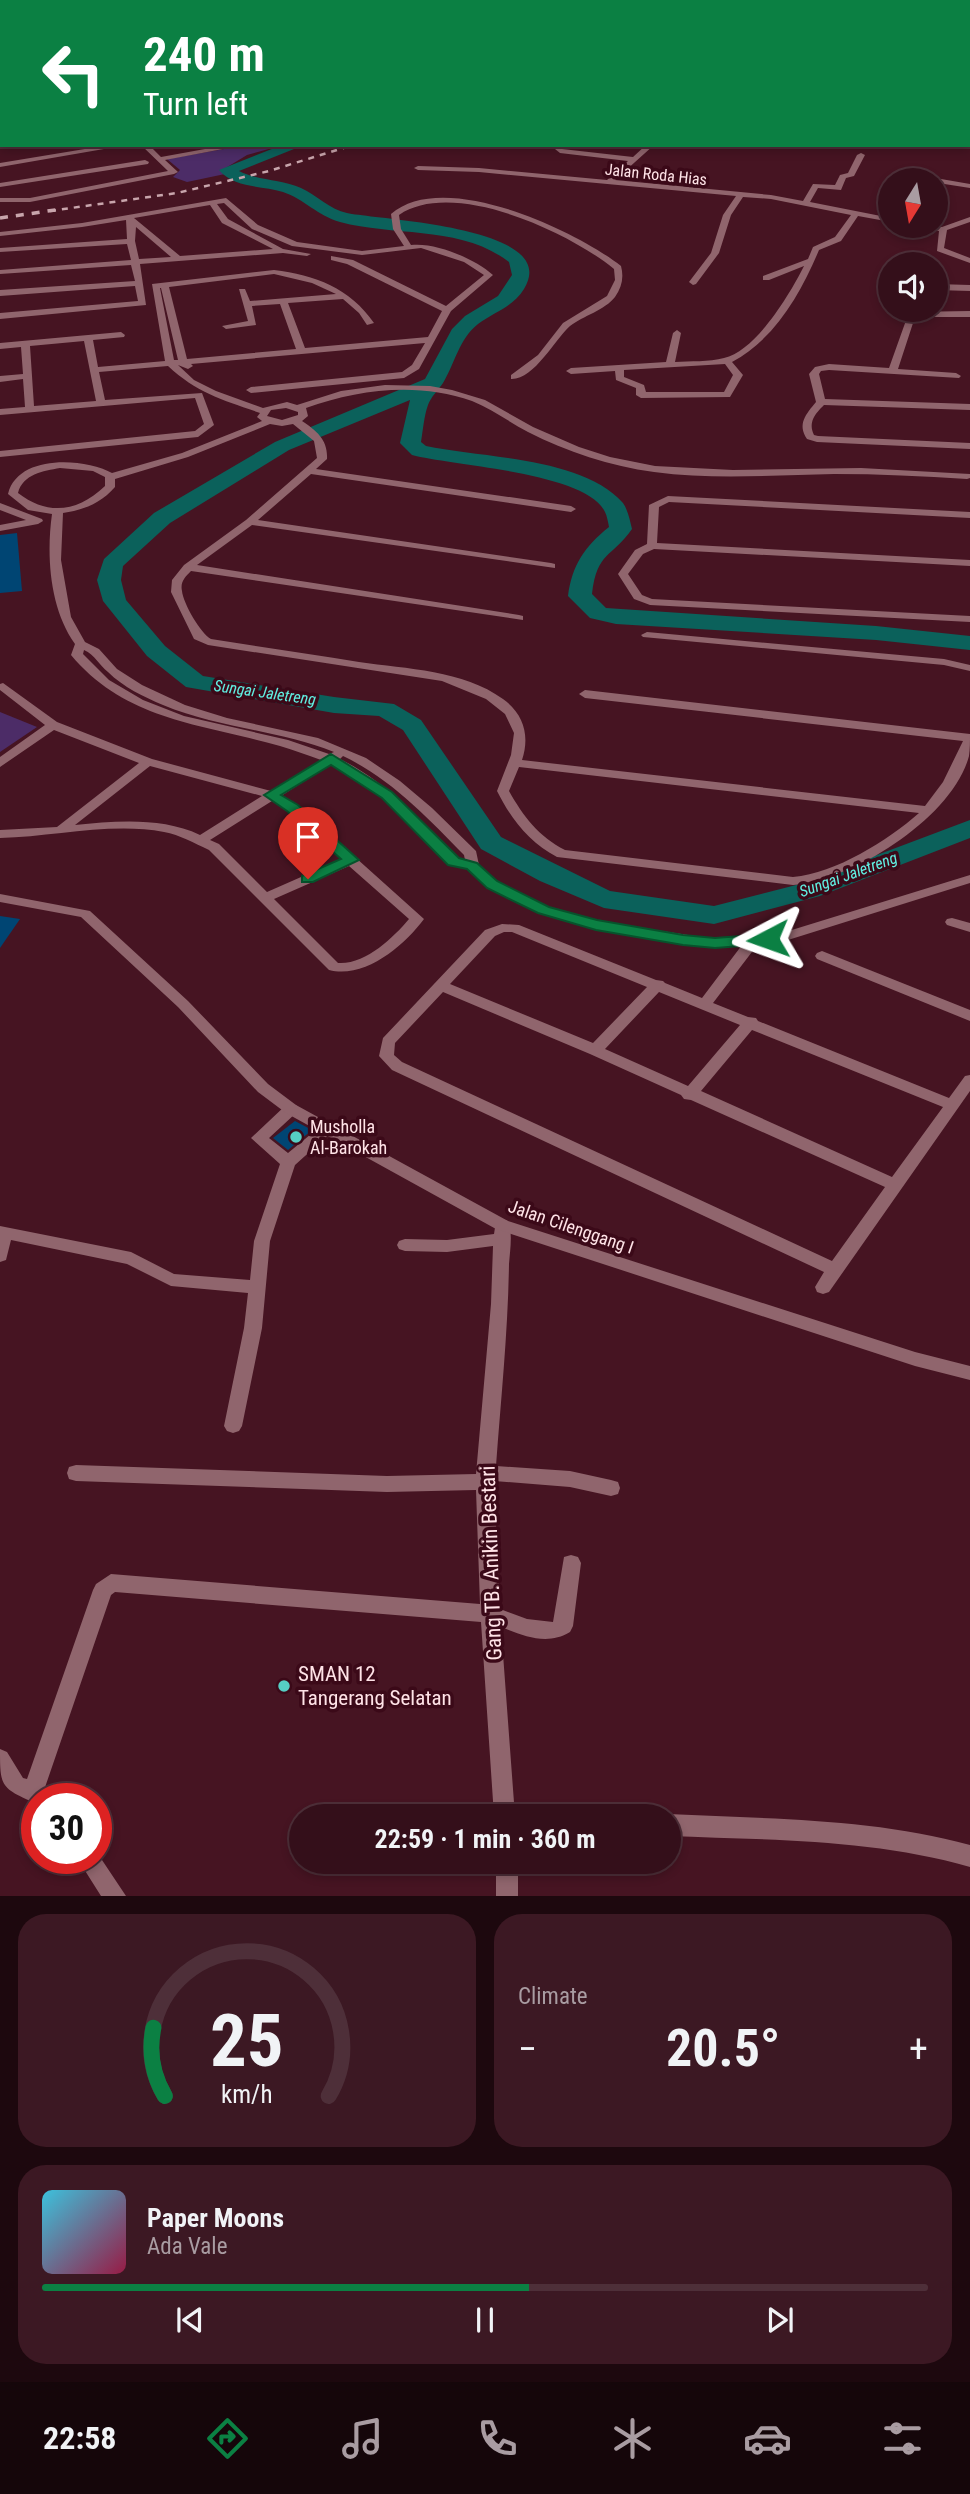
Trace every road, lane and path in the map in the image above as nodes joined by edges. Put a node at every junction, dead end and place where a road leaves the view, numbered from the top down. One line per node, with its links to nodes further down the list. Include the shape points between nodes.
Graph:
1 (112, 147): 11 (street)
2 (127, 147): 10 (street)
3 (146, 147): 8 (street)
4 (229, 147): 8 (street)
5 (555, 147): 9 (street)
6 (649, 147): 9 (street)
7 (861, 156): 21 (street, via 838,188 816,186)
8 (160, 159): 13 (street, via 175,171)
9 (636, 160): 15 (street)
10 (145, 162): 13 (street); 16 (street)
11 (0, 164)
12 (418, 168): 15 (street, Jalan Roda Hias)
13 (163, 176): 19 (street, via 30,200)
14 (948, 182): 17 (street)
15 (608, 183): 18 (street, Jalan Roda Hias)
16 (0, 185)
17 (970, 186)
18 (740, 195): 21 (street, Jalan Roda Hias); 40 (street, via 727,215 715,253)
19 (0, 200)
20 (212, 202): 26 (street); 31 (street, via 231,201 255,227 314,249 362,253); 33 (street, via 232,226)
21 (806, 203): 23 (street, Jalan Roda Hias)
22 (970, 210): 25 (street, via 966,214)
23 (855, 214): 24 (street, Jalan Roda Hias); 36 (street, via 841,236 819,246)
24 (878, 218)
25 (970, 218): 27 (street)
26 (130, 219): 28 (street); 30 (street); 35 (street)
27 (948, 227)
28 (0, 234)
29 (942, 238): 34 (street, via 940,249)
30 (131, 241): 32 (street); 37 (street)
31 (409, 247): 50 (street, via 445,252 489,275); 73 (street, via 397,229 395,218 400,209 425,202 483,206 553,228 618,268 619,280 611,297 566,325 541,357)
32 (0, 250)
33 (283, 251): 35 (street); 50 (street, via 350,262)
34 (968, 258)
35 (178, 260): 37 (street)
36 (812, 260): 39 (street); 62 (street, via 788,301 751,346)
37 (135, 262): 38 (street); 41 (street)
38 (0, 272)
39 (766, 278)
40 (693, 282)
41 (140, 283): 46 (street); 52 (street, via 144,301 136,305)
42 (164, 284): 47 (street, via 274,272 309,279); 63 (street); 64 (street, via 155,286 154,296)
43 (948, 287): 44 (street)
44 (970, 288)
45 (242, 291): 49 (street)
46 (0, 293)
47 (345, 296): 48 (street); 53 (street, via 362,308)
48 (283, 301): 49 (street); 61 (street)
49 (247, 304): 54 (street, via 253,323)
50 (447, 310): 58 (street)
51 (970, 314): 69 (street, via 912,314)
52 (0, 316)
53 (370, 323)
54 (226, 326)
55 (677, 333): 65 (street)
56 (121, 335): 57 (street)
57 (88, 338): 59 (street); 67 (street)
58 (428, 340): 61 (street); 70 (street, via 416,368)
59 (25, 344): 60 (street); 71 (street)
60 (0, 346)
61 (301, 351): 63 (street)
62 (727, 361): 65 (street); 66 (street, via 738,375 727,395 640,396 641,387 619,378)
63 (183, 362): 64 (street); 77 (street)
64 (170, 363): 67 (street); 77 (street, via 191,382)
65 (670, 363): 66 (street)
66 (620, 367): 68 (street)
67 (94, 370): 79 (street)
68 (571, 370)
69 (892, 372): 72 (street); 78 (street, via 818,369 814,374)
70 (404, 375): 75 (street); 76 (street)
71 (27, 376): 74 (street); 82 (street)
72 (956, 376)
73 (514, 377)
74 (0, 379)
75 (397, 387): 81 (street, via 339,393); 90 (street, via 440,391 483,403 590,455 655,468 760,475 862,471)
76 (251, 390)
77 (223, 396): 83 (street)
78 (821, 402): 80 (street); 87 (street, via 806,423 810,437)
79 (101, 403): 82 (street); 88 (street, via 199,395 209,425 198,435)
80 (970, 407)
81 (298, 408): 83 (street, via 280,405); 85 (street, via 303,416)
82 (30, 410): 84 (street)
83 (264, 411): 86 (street, via 262,417)
84 (0, 412)
85 (295, 421): 86 (street); 89 (street, via 313,433 323,451 322,459)
86 (268, 422): 91 (street, via 185,455)
87 (970, 446)
88 (0, 454)
89 (309, 471): 97 (street); 102 (street)
90 (969, 476)
91 (110, 477): 92 (street, via 91,467 60,465); 98 (street, via 113,484 102,499)
92 (20, 479): 93 (street); 94 (street)
93 (0, 481)
94 (13, 494): 95 (street); 98 (street, via 28,506)
95 (0, 495)
96 (0, 506): 99 (street)
97 (571, 509)
98 (58, 510): 111 (street, via 55,571 68,618)
99 (27, 515): 101 (street); 103 (street, via 38,523)
100 (970, 515): 104 (street, via 668,499 654,505)
101 (0, 518)
102 (250, 522): 106 (street); 107 (street)
103 (0, 528)
104 (652, 546): 105 (street); 109 (street, via 639,552 624,574 638,597 650,602)
105 (970, 562)
106 (551, 566)
107 (188, 567): 108 (street); 121 (street, via 177,580 176,592 202,640 444,678 471,687 494,698 510,713 520,734)
108 (519, 618)
109 (970, 619)
110 (646, 635): 112 (street)
111 (81, 644): 117 (street, via 144,692 183,708); 118 (street, via 77,654 90,669 139,703 180,719)
112 (970, 668)
113 (3, 687): 115 (street)
114 (586, 694): 116 (street)
115 (53, 725): 119 (street); 120 (street)
116 (970, 739): 123 (street, via 958,770)
117 (344, 751): 118 (street); 128 (street, via 402,787 471,854)
118 (331, 759): 122 (street); 128 (street, via 387,795 454,862)
119 (148, 762): 122 (street); 124 (street)
120 (0, 763)
121 (514, 763): 123 (street); 123 (street, via 503,791 538,841 554,850 793,880 816,878 873,853 917,825)
122 (271, 795): 126 (street); 127 (street)
123 (930, 810)
124 (58, 832): 125 (street); 126 (street, via 126,823)
125 (0, 834)
126 (201, 839): 131 (street)
127 (351, 860): 131 (street); 131 (street, via 418,919 357,967 334,967)
128 (472, 866): 134 (street, via 492,885 543,910 596,925 683,940)
129 (970, 879): 134 (street, via 807,932)
130 (0, 898): 145 (street, Jalan Cilenggang I, via 86,914 175,996 264,1088)
131 (264, 898)
132 (952, 922): 133 (street)
133 (970, 929)
134 (754, 940): 138 (street)
135 (822, 956): 139 (street)
136 (658, 984): 137 (street, via 530,933 502,928 490,933); 138 (street); 141 (street)
137 (443, 987): 141 (street); 153 (street, via 388,1042 387,1056 397,1066)
138 (705, 1004): 140 (street)
139 (970, 1016)
140 (751, 1021): 143 (street); 144 (street)
141 (595, 1050): 143 (street)
142 (970, 1080): 144 (street)
143 (689, 1095): 148 (street)
144 (953, 1104): 148 (street)
145 (291, 1108): 146 (street, Jalan Cilenggang I); 147 (street, via 259,1138)
146 (327, 1129): 147 (street); 149 (street, Jalan Cilenggang I)
147 (288, 1163): 154 (street, via 262,1241)
148 (895, 1185): 153 (street)
149 (502, 1232): 151 (street, via 447,1246); 156 (street, Jalan Cilenggang I); 159 (street, Gang TB. Anikin Bestari)
150 (2, 1233): 152 (street); 154 (street, via 131,1258 171,1280)
151 (405, 1245)
152 (0, 1256)
153 (835, 1270): 155 (street)
154 (258, 1287): 157 (street)
155 (823, 1287)
156 (970, 1373)
157 (233, 1426)
158 (76, 1474): 159 (street, via 387,1484)
159 (486, 1477): 160 (street, via 570,1479); 162 (street, Gang TB. Anikin Bestari)
160 (611, 1489)
161 (571, 1563): 162 (street, via 559,1630 528,1629)
162 (490, 1614): 164 (street, via 107,1585); 166 (street, Gang TB. Anikin Bestari)
163 (0, 1759): 165 (street)
164 (40, 1783)
165 (21, 1788)
166 (504, 1804)
167 (681, 1826): 168 (street, via 809,1831 928,1844)
168 (970, 1856)
169 (100, 1874): 171 (street)
170 (507, 1874): 172 (street)
171 (115, 1895)
172 (507, 1895)

